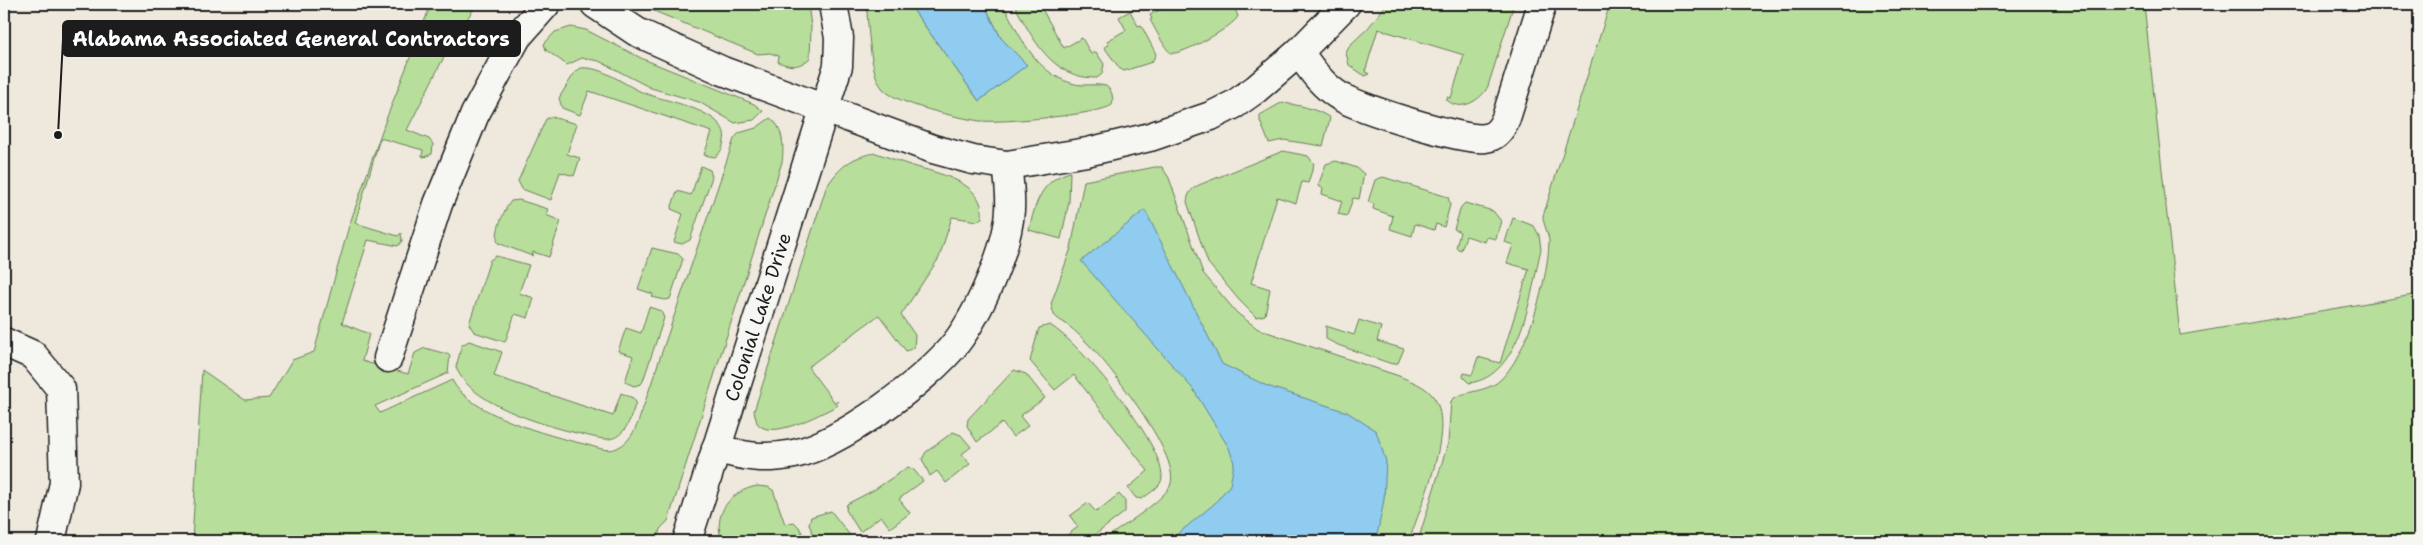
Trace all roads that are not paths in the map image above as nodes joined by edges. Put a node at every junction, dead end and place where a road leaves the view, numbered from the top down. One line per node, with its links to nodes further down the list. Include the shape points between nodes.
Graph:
1 (546, 4): 10 (street, via 517,37 475,114 438,204)
2 (595, 4): 7 (street, via 637,32 723,71)
3 (833, 4): 7 (street, Colonial Lake Drive, via 839,38 838,66)
4 (1346, 4): 6 (street)
5 (1542, 4): 6 (street, via 1503,125 1484,139 1467,138 1341,97 1320,80)
6 (1298, 52): 8 (street, via 1235,104 1182,128 1087,152)
7 (826, 110): 8 (street, via 933,149); 11 (street, Colonial Lake Drive)
8 (1007, 165): 11 (street, via 1010,212 996,263 979,305 955,344 888,406 809,450 781,456 745,457)
9 (4, 342): 13 (street, via 33,355 61,389 64,483)
10 (388, 358)
11 (716, 448): 12 (street, Colonial Lake Drive)
12 (692, 535)
13 (51, 541)

